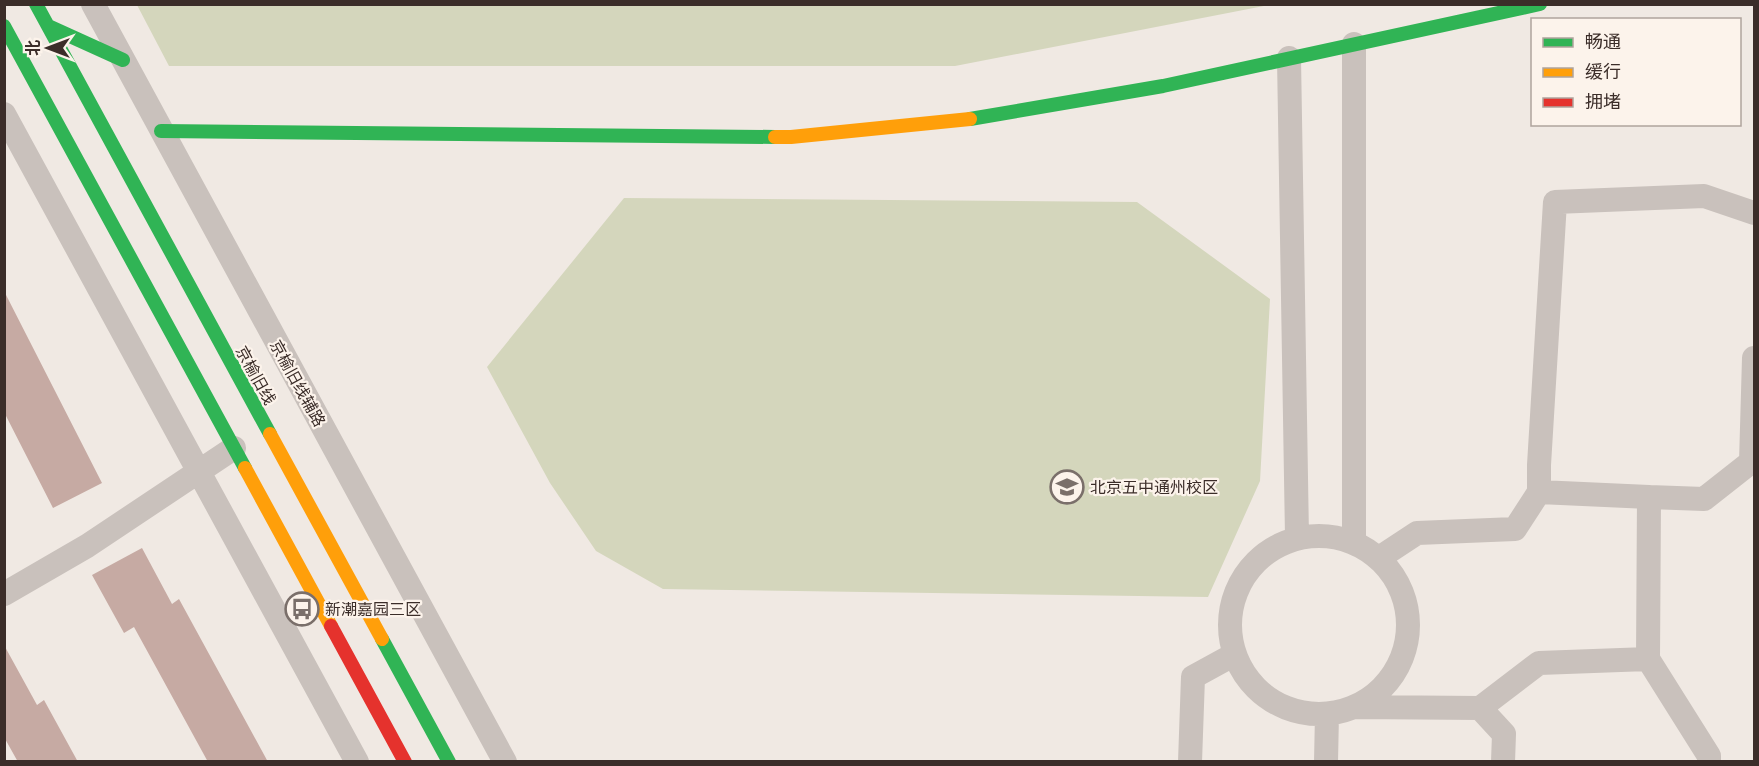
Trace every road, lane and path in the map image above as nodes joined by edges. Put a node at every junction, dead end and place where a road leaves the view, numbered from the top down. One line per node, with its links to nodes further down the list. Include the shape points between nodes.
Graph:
1 (36, 4): 5 (main road, 京榆旧线)
2 (93, 4): 8 (street, 京榆旧线辅路)
3 (1540, 4): 6 (main road)
4 (4, 26): 13 (main road)
5 (48, 26): 8 (main road); 28 (main road, 京榆旧线)
6 (1354, 44): 7 (main road); 18 (street)
7 (1289, 58): 10 (main road, via 1163,86 954,122 791,137); 17 (street)
8 (123, 60): 10 (street, 京榆旧线辅路)
9 (4, 114): 14 (street)
10 (161, 131): 29 (street, 京榆旧线辅路)
11 (1755, 213): 15 (street, via 1704,196 1555,202)
12 (1755, 358): 16 (street, via 1751,462 1704,499)
13 (234, 448): 14 (street); 27 (main road)
14 (200, 471): 20 (street, via 87,546); 26 (street)
15 (1539, 492): 16 (street); 19 (street, via 1515,529 1417,533)
16 (1649, 497): 22 (street)
17 (1297, 537): 18 (street, via 1326,535); 21 (street, via 1270,549 1249,569 1235,596 1230,625)
18 (1354, 542): 19 (street)
19 (1379, 558): 23 (street, via 1398,581 1408,609 1408,639 1398,667 1380,690)
20 (4, 594)
21 (1235, 654): 25 (street, via 1249,680 1271,700 1298,712); 30 (street, via 1193,677)
22 (1648, 659): 24 (street, via 1539,663); 33 (street, via 1709,756)
23 (1356, 707): 24 (street); 25 (street)
24 (1480, 708): 32 (street, via 1504,734)
25 (1327, 714): 31 (street)
26 (357, 762)
27 (405, 762)
28 (449, 762)
29 (505, 762)
30 (1190, 762)
31 (1326, 762)
32 (1503, 762)
33 (1709, 762)

